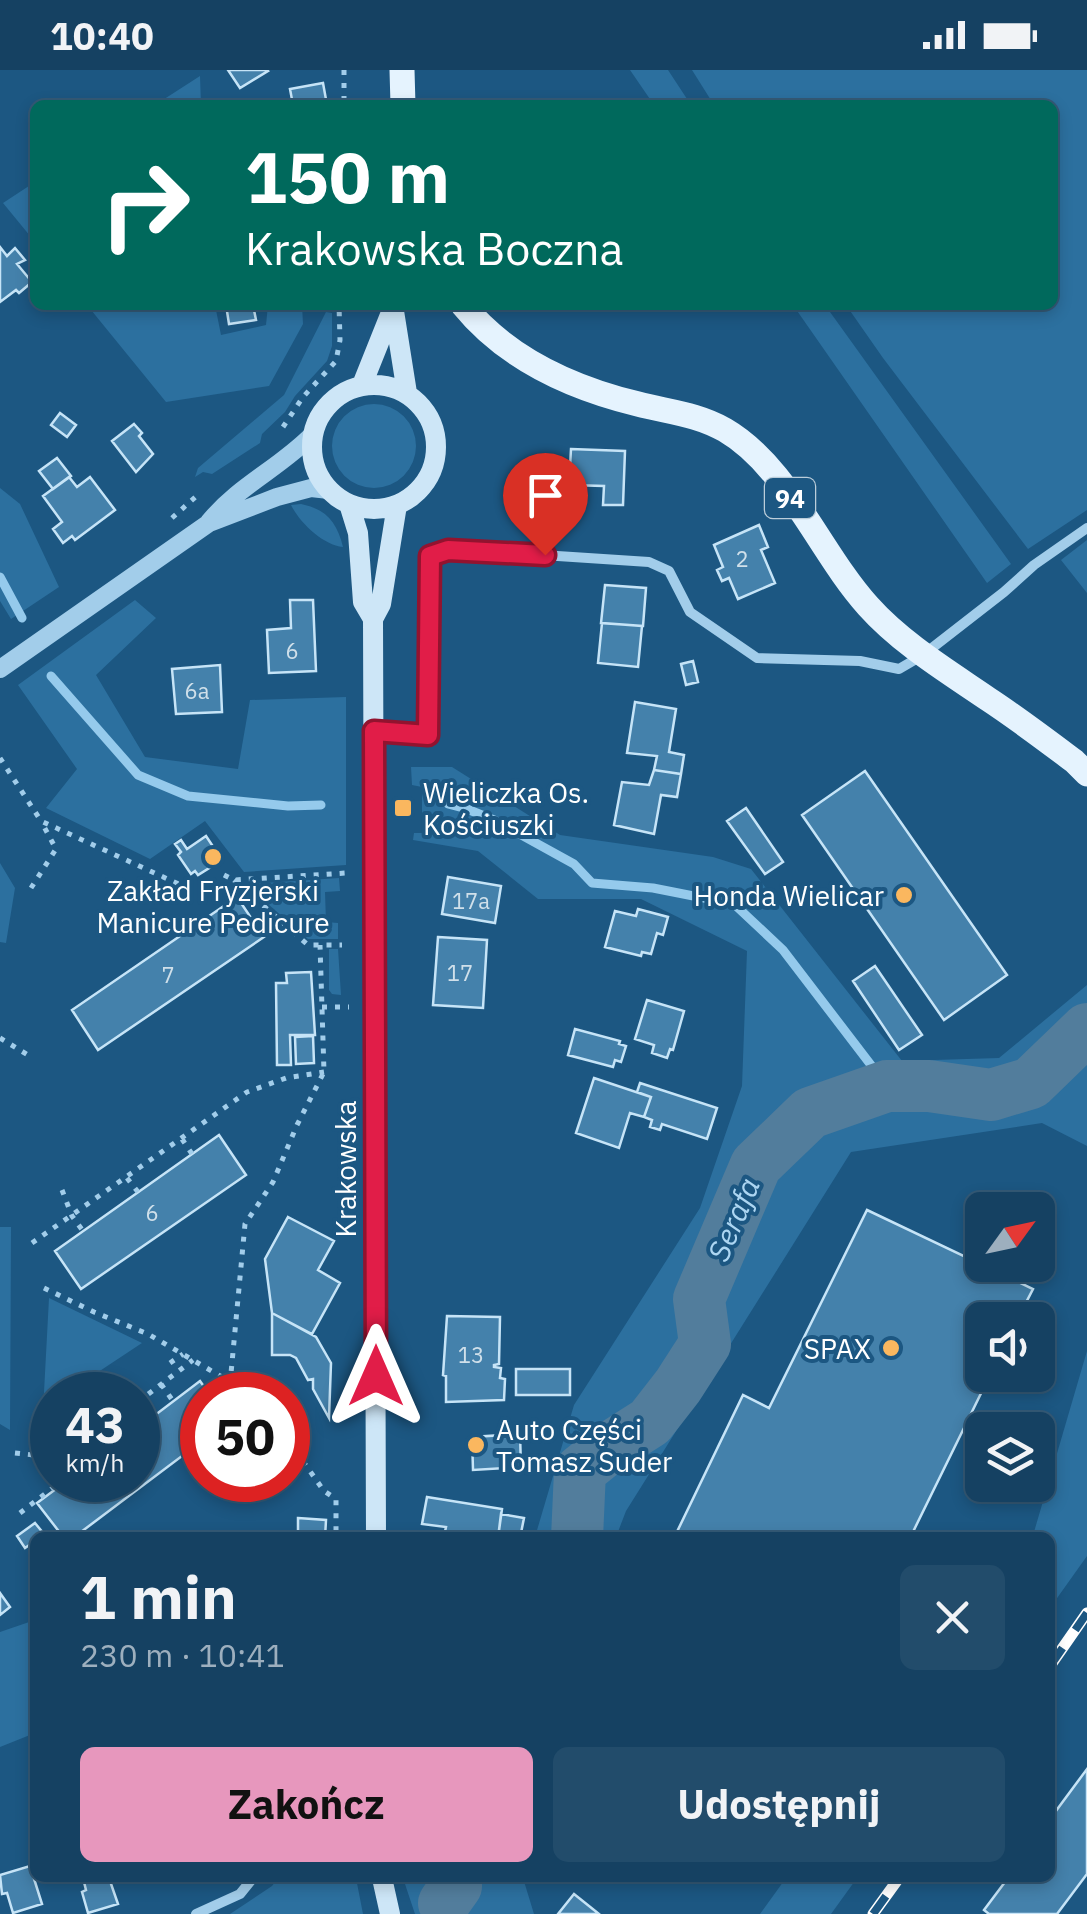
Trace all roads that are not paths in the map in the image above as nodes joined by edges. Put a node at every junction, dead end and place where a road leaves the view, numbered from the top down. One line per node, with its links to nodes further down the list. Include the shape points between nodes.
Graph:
1 (402, 70): 2 (main road)
2 (402, 100)
3 (393, 310): 6 (main road)
4 (394, 310): 7 (main road)
5 (468, 310): 15 (main road, 94, via 511,350 552,375 700,418 752,450 868,606)
6 (362, 385): 7 (main road); 8 (main road, via 330,402)
7 (407, 393): 11 (main road, via 432,424 436,448 425,482)
8 (313, 434): 9 (main road, via 316,470); 12 (street)
9 (329, 490): 10 (main road); 12 (street, via 311,488)
10 (350, 504): 11 (main road); 14 (main road, Krakowska, via 363,602)
11 (397, 505): 14 (main road, Krakowska)
12 (208, 522): 16 (street)
13 (1087, 528): 15 (street)
14 (373, 619): 17 (main road, Krakowska)
15 (923, 655): 17 (street, via 899,669 757,658 690,612 669,571 649,562 448,550 430,556 428,735); 18 (main road, 94)
16 (0, 669)
17 (374, 731): 19 (main road, Krakowska)
18 (1087, 774)
19 (376, 1532)
20 (250, 1882): 22 (street, via 240,1894)
21 (383, 1882): 23 (main road)
22 (196, 1914)
23 (390, 1914)

